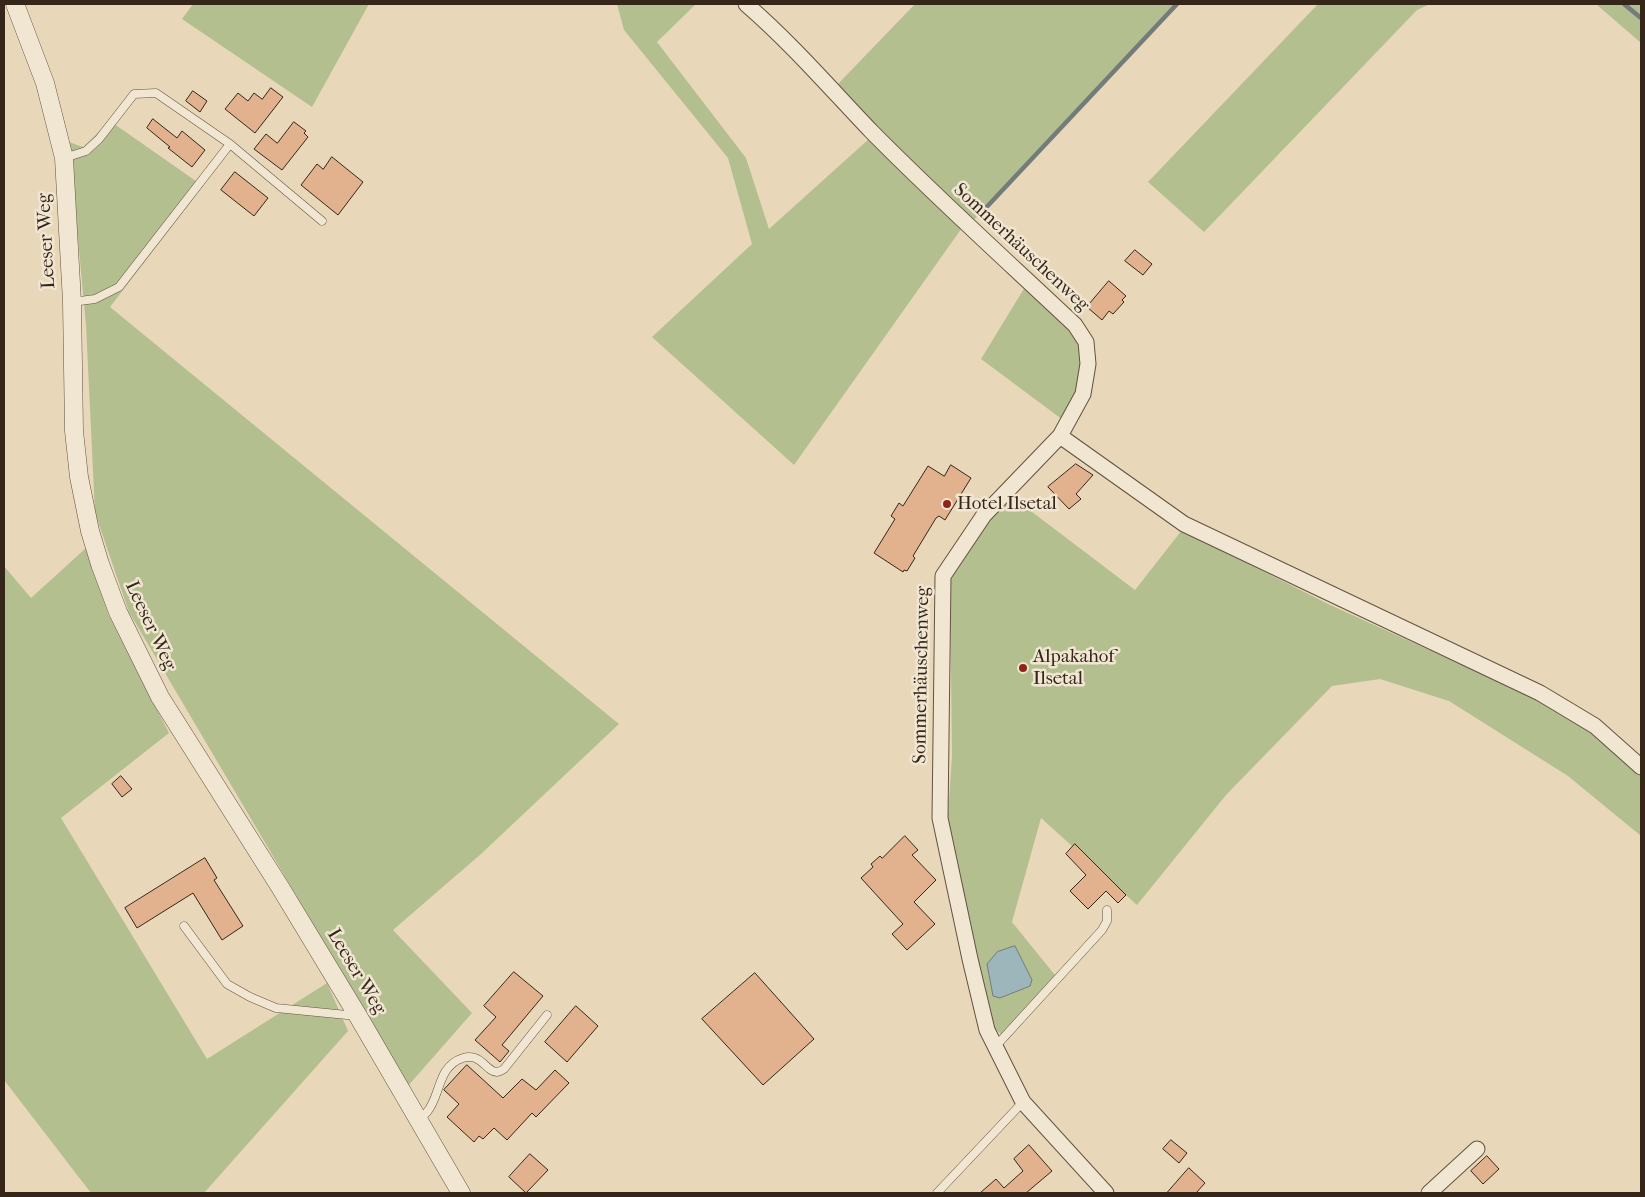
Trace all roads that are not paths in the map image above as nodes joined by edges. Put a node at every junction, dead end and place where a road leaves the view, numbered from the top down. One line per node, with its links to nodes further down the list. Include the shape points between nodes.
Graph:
1 (15, 4): 4 (street, Leeser Weg, via 45,83)
2 (746, 4): 7 (street, Sommerhäuschenweg, via 775,29 933,192 1075,325 1086,342 1088,364 1083,394)
3 (230, 144): 4 (lane, via 156,92 134,94 100,139 86,151); 5 (lane); 6 (lane, via 119,287 95,299)
4 (64, 158): 6 (street, Leeser Weg)
5 (322, 221)
6 (72, 302): 12 (street, Leeser Weg, via 74,431 79,477 90,531 118,612 160,696)
7 (1060, 436): 8 (street, via 1184,524 1540,693 1595,726); 13 (street, Sommerhäuschenweg, via 984,515 943,576 940,818 987,1030)
8 (1641, 767)
9 (1107, 910): 13 (lane, via 1107,921 1102,930)
10 (184, 926): 12 (lane, via 227,984 250,997 276,1008)
11 (547, 1015): 15 (lane, via 504,1069 491,1070 481,1060 471,1057 453,1063 439,1084 427,1113)
12 (358, 1016): 15 (street, Leeser Weg)
13 (996, 1047): 14 (street, Sommerhäuschenweg)
14 (1024, 1102): 18 (lane); 19 (street, Sommerhäuschenweg)
15 (418, 1119): 17 (street, Leeser Weg)
16 (1476, 1149): 20 (street)
17 (461, 1193)
18 (937, 1193)
19 (1106, 1193)
20 (1429, 1193)

